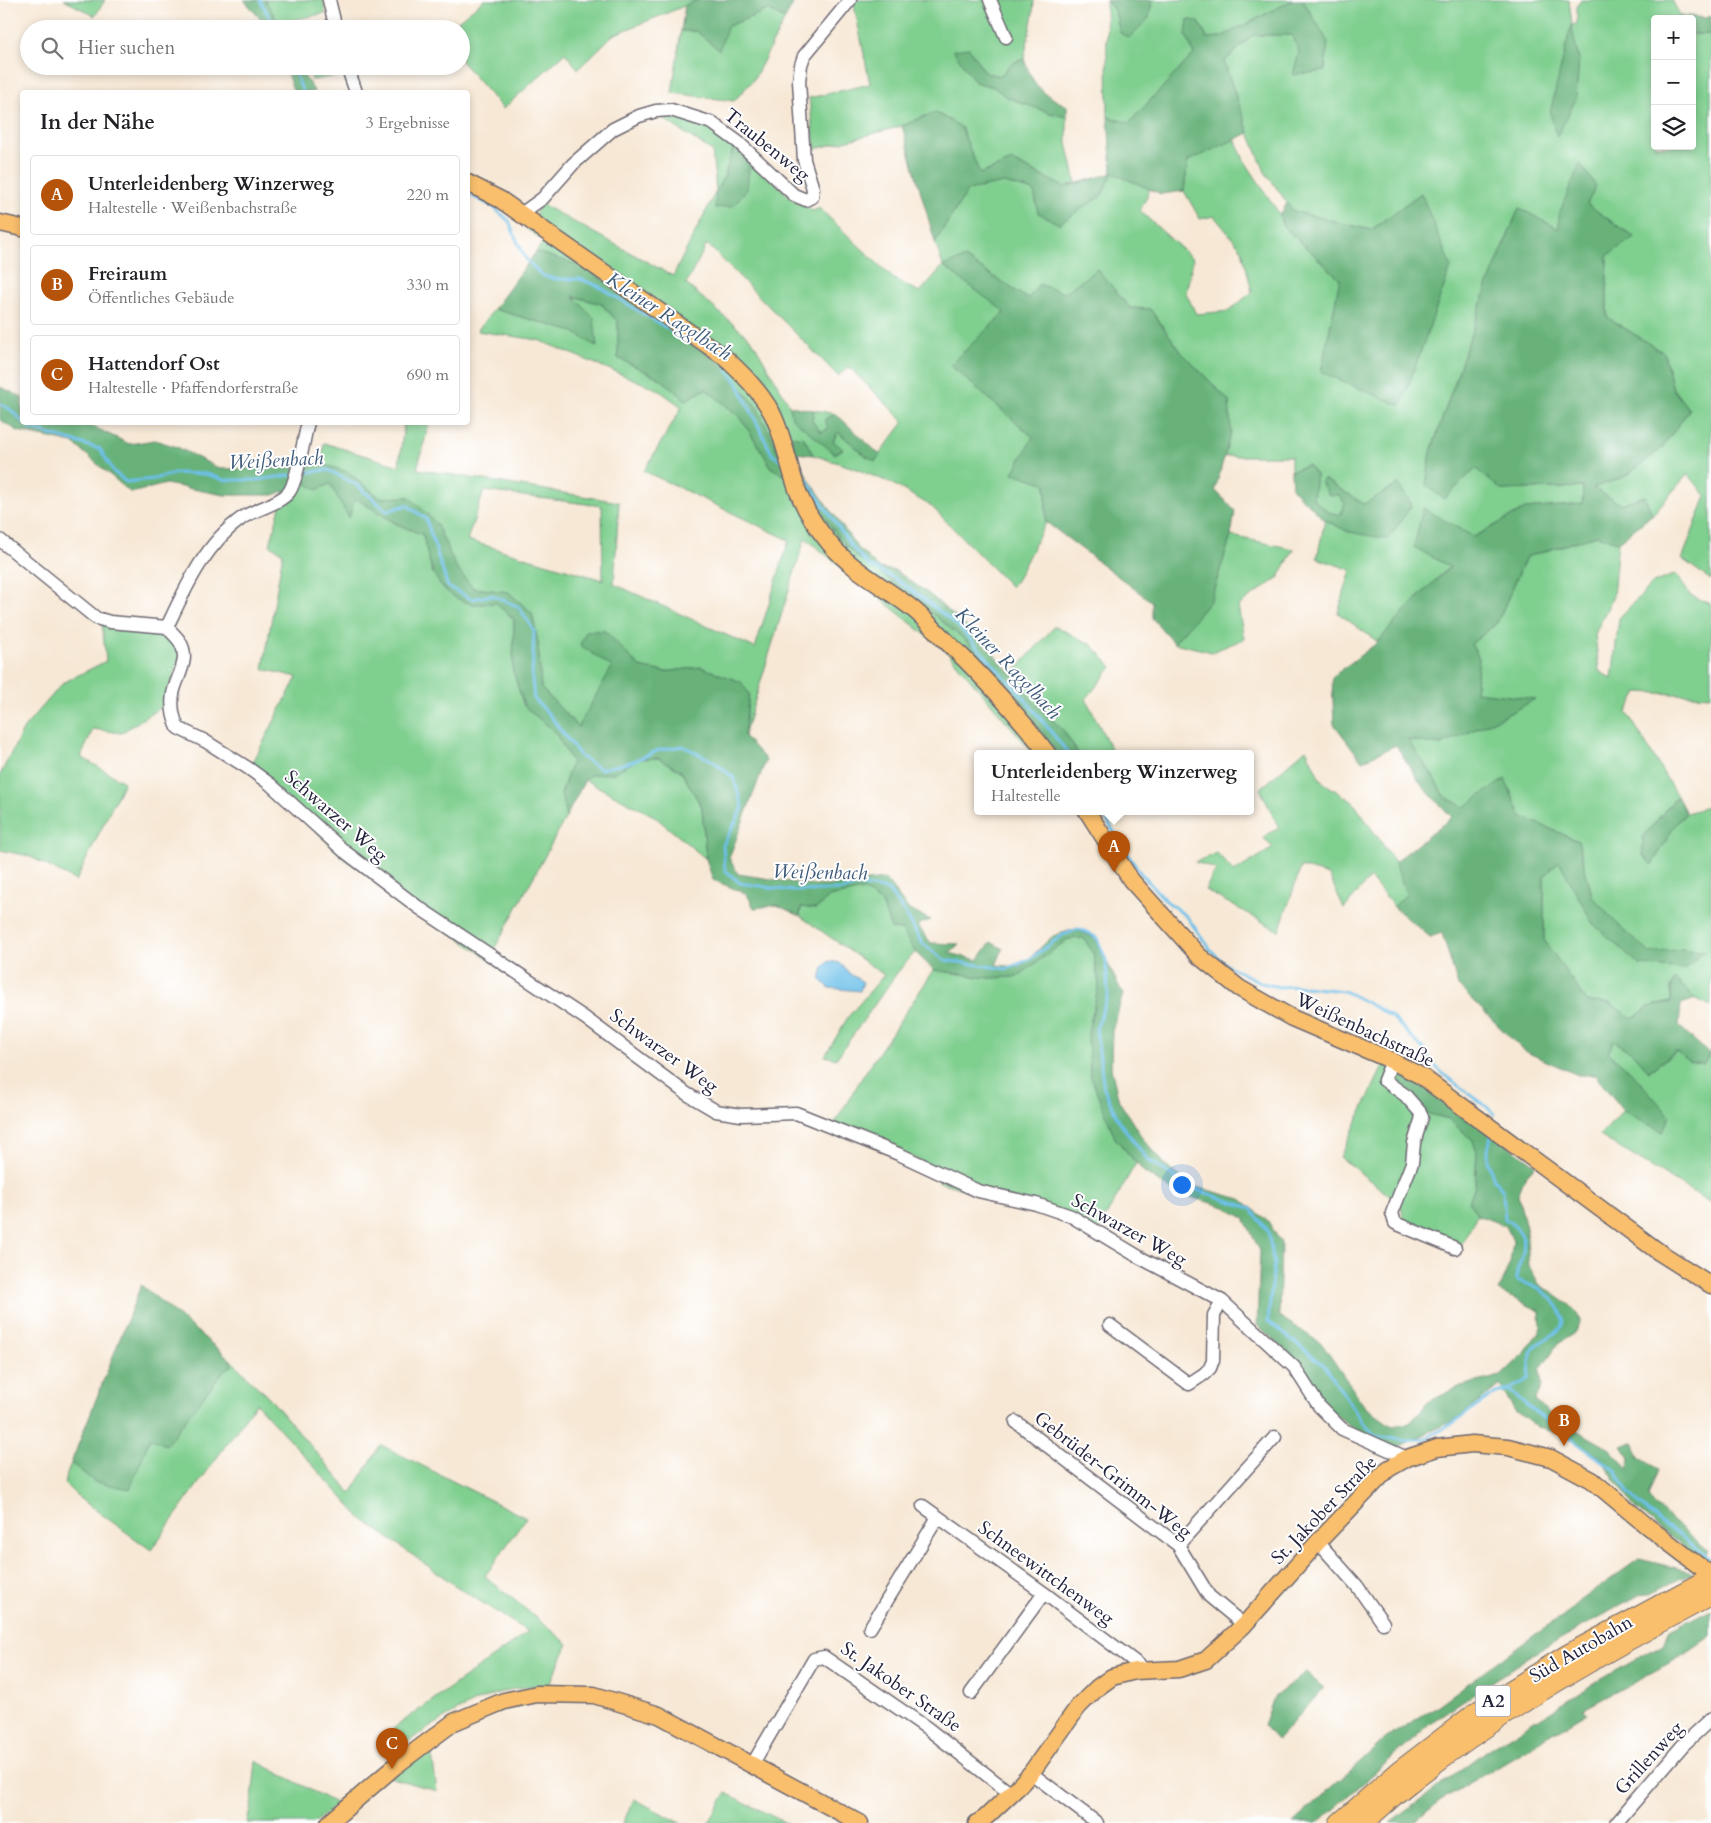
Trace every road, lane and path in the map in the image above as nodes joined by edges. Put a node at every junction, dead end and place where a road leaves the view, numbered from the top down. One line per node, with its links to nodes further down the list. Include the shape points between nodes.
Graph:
1 (329, 0): 4 (street)
2 (850, 0): 9 (street, Traubenweg, via 804,56 801,65 804,160 814,189 812,197 806,200 794,195 738,142 712,123 671,110 639,116 613,129 573,164 543,198)
3 (990, 0): 5 (street)
4 (334, 20)
5 (1006, 37)
6 (350, 75): 7 (street)
7 (355, 90)
8 (470, 184): 9 (main road)
9 (521, 214): 15 (main road, via 723,356 752,383 775,420 797,489 815,526 851,566 913,610 963,656)
10 (0, 223): 11 (main road)
11 (20, 228)
12 (307, 425): 14 (street, via 289,492 231,526 206,554)
13 (0, 540): 14 (street, via 96,618)
14 (167, 627): 20 (street, Schwarzer Weg, via 183,649 184,663 173,693 172,707 178,728 205,740 248,768 344,852 418,908 585,1018 687,1094 716,1111 741,1115 796,1113 901,1155 978,1191 1036,1204 1071,1216)
15 (1045, 750)
16 (1090, 815): 17 (main road, Weißenbachstraße, via 1131,880 1199,956 1232,983 1292,1018)
17 (1392, 1061): 18 (street, via 1384,1080 1405,1095 1422,1117 1412,1163 1392,1213 1396,1223); 19 (main road, Weißenbachstraße, via 1444,1092 1660,1252)
18 (1455, 1248)
19 (1711, 1285)
20 (1222, 1301): 21 (street, via 1214,1315 1210,1368 1189,1384); 24 (street, Schwarzer Weg, via 1294,1367 1319,1406 1342,1429)
21 (1110, 1325)
22 (1016, 1422): 28 (street, Gebrüder-Grimm-Weg)
23 (1275, 1437): 28 (street)
24 (1407, 1458): 27 (main road, St. Jakober Straße, via 1388,1470); 29 (main road, St. Jakober Straße, via 1437,1448 1472,1444 1508,1447 1551,1458 1592,1480)
25 (923, 1506): 26 (street, Schneewittchenweg)
26 (938, 1517): 30 (street, Schneewittchenweg); 35 (street)
27 (1318, 1542): 33 (street, via 1357,1586); 34 (main road, St. Jakober Straße)
28 (1178, 1545): 34 (street, Gebrüder-Grimm-Weg, via 1210,1596)
29 (1711, 1576): 32 (highway, Süd Autobahn / A2)
30 (1044, 1593): 36 (street, Schneewittchenweg); 37 (street)
31 (1711, 1596): 32 (highway, Süd Autobahn / A2)
32 (1667, 1609): 46 (highway, Süd Autobahn / A2, via 1568,1654 1476,1712 1399,1771); 47 (highway, Süd Autobahn / A2, via 1486,1726 1408,1784)
33 (1383, 1623)
34 (1244, 1625): 36 (main road, St. Jakober Straße, via 1206,1660 1179,1669)
35 (870, 1628)
36 (1147, 1671): 40 (main road, St. Jakober Straße, via 1112,1677 1097,1688 1078,1707)
37 (971, 1693)
38 (1711, 1719): 48 (street, Grillenweg, via 1683,1745)
39 (752, 1765): 41 (street, St. Jakober Straße, via 814,1659 824,1657 934,1733); 42 (main road, via 652,1712 594,1695 537,1694 504,1701 454,1722 399,1763); 43 (main road)
40 (1031, 1773): 41 (main road, St. Jakober Straße); 45 (street)
41 (1011, 1794): 44 (main road, St. Jakober Straße)
42 (329, 1823)
43 (860, 1823)
44 (977, 1823)
45 (1097, 1823)
46 (1339, 1823)
47 (1364, 1823)
48 (1616, 1823)

